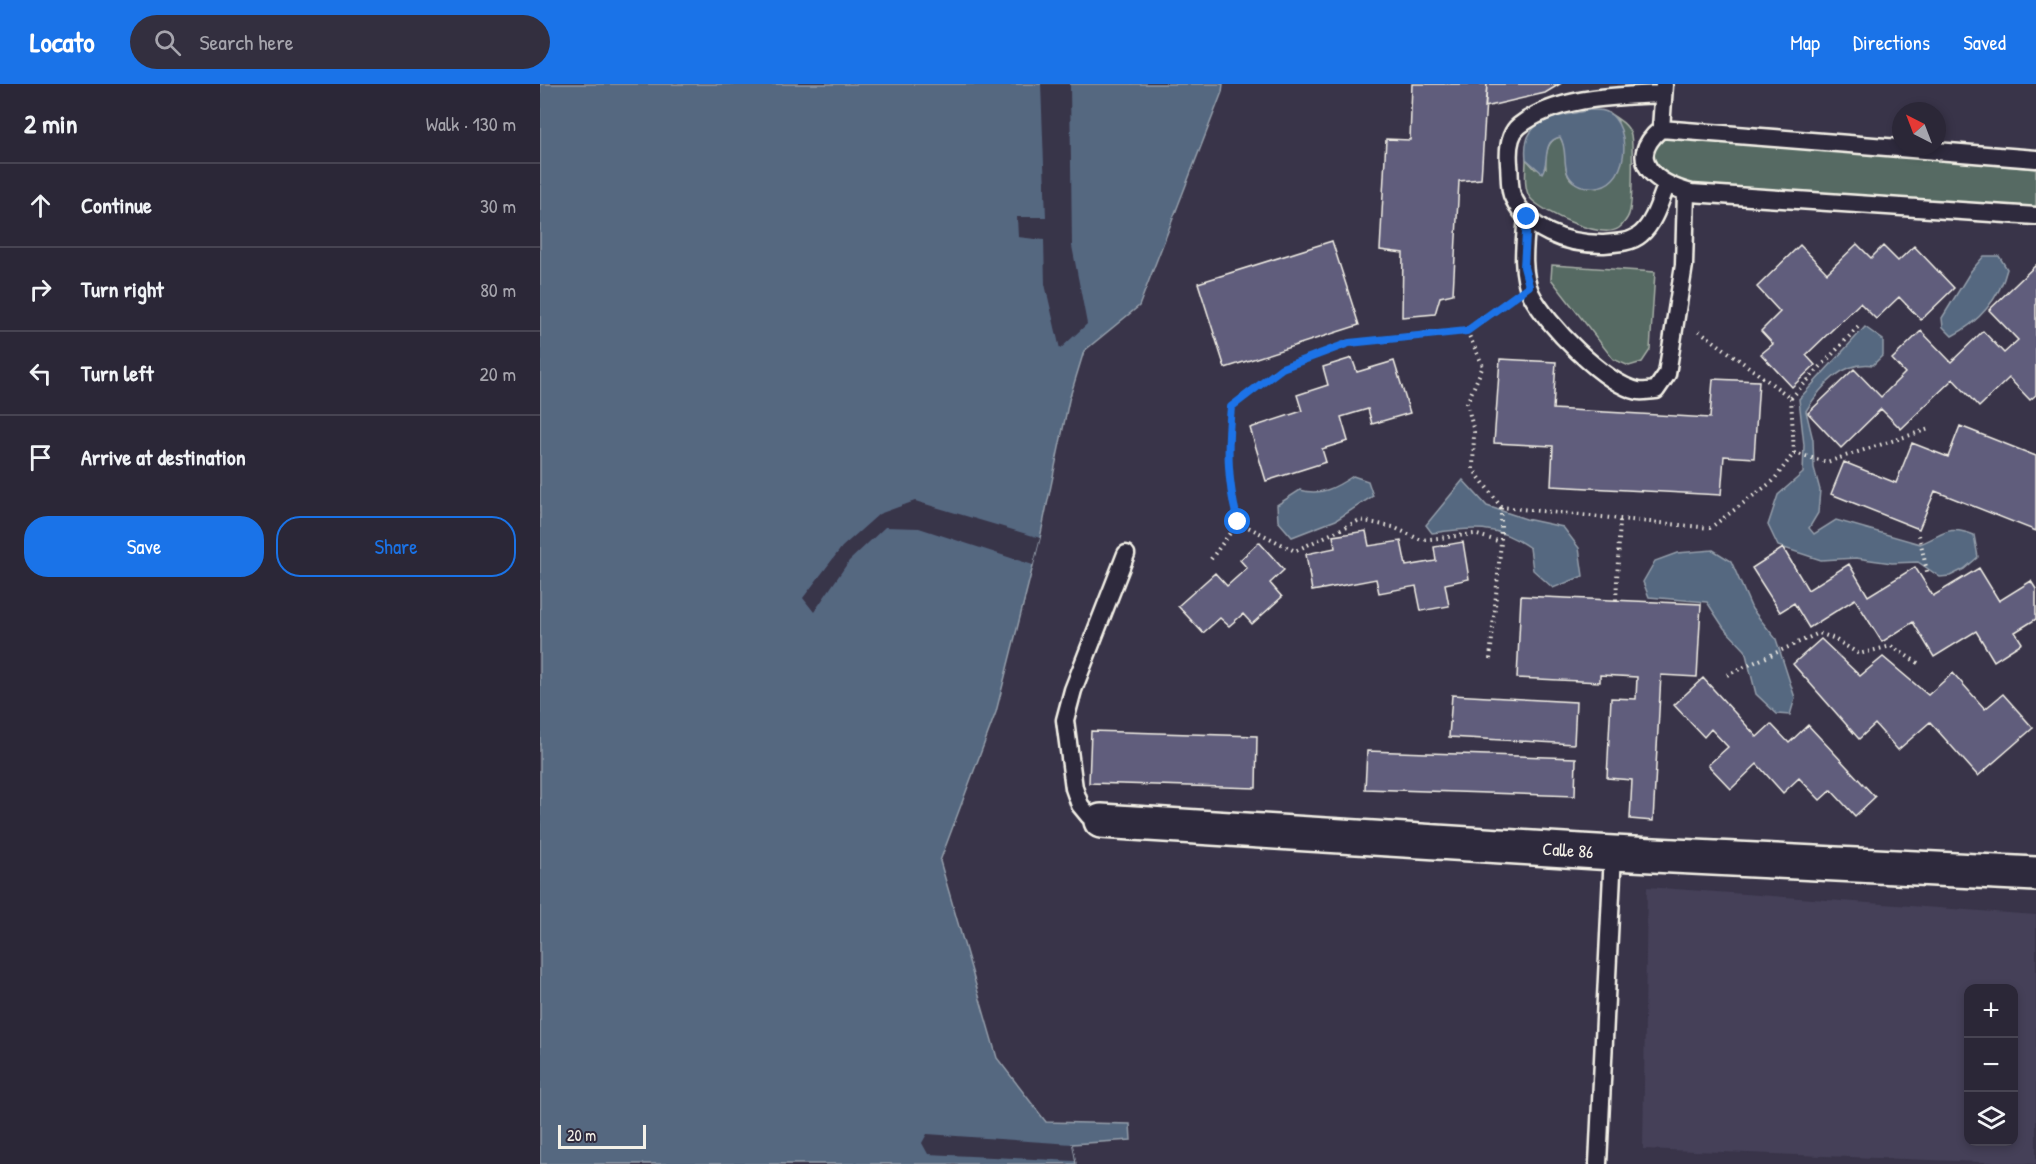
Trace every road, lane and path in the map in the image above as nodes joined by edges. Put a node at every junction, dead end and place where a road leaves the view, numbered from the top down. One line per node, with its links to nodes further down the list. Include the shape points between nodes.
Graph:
1 (1664, 89): 2 (lane); 7 (lane, via 1597,97 1535,115 1516,128 1507,149 1512,194)
2 (1661, 129): 3 (lane); 4 (lane, via 1650,137 1644,160)
3 (2036, 159)
4 (1666, 186): 5 (lane); 7 (lane, via 1641,235 1621,243 1580,244 1549,234)
5 (1686, 192): 6 (lane); 9 (lane, via 1684,265)
6 (2036, 216)
7 (1527, 217): 8 (lane, via 1524,267)
8 (1529, 286): 9 (lane, via 1558,332 1602,373 1638,392 1656,390 1667,374); 11 (path)
9 (1677, 314): 12 (path)
10 (1859, 326): 12 (path)
11 (1467, 331): 15 (path, via 1483,366 1467,404 1474,432 1473,469); 17 (path, via 1349,343 1282,368 1231,407 1226,456)
12 (1791, 398): 14 (path)
13 (1929, 429): 14 (path, via 1827,462)
14 (1794, 453): 16 (path, via 1773,481 1710,528)
15 (1501, 507): 16 (path); 19 (path)
16 (1620, 520): 23 (path)
17 (1238, 522): 19 (path, via 1295,551 1360,520 1393,527 1421,540 1474,534); 21 (path)
18 (1919, 535): 22 (path)
19 (1501, 542): 24 (path)
20 (1126, 554): 27 (lane, via 1065,720 1080,805 1089,816)
21 (1211, 559)
22 (1928, 576)
23 (1616, 600)
24 (1490, 659)
25 (1918, 663): 26 (path, via 1891,646 1859,654 1819,633)
26 (1727, 675)
27 (1101, 821): 28 (street, Calle 86)
28 (1613, 853): 29 (street, Calle 86); 30 (lane)
29 (2036, 874)
30 (1598, 1164)

